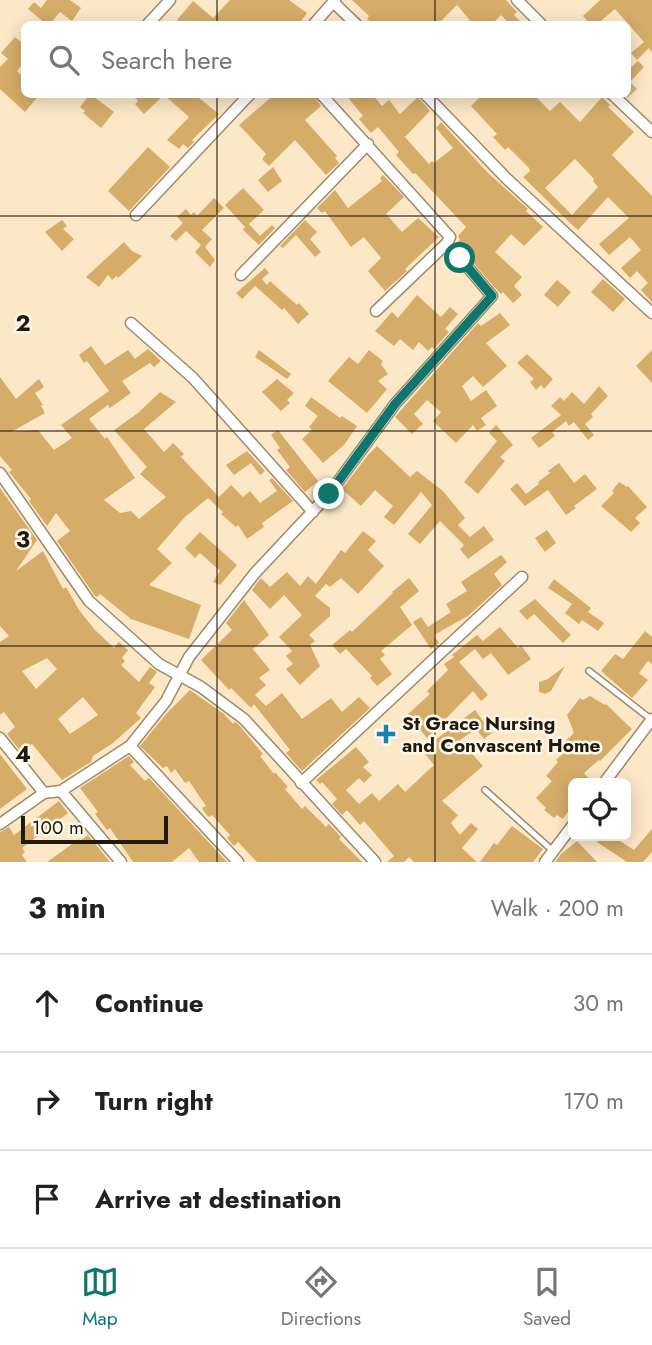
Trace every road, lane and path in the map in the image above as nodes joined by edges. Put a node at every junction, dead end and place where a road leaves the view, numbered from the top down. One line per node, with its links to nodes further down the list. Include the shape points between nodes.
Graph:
1 (170, 0): 4 (street)
2 (517, 0): 7 (street)
3 (334, 1): 5 (street); 6 (street)
4 (151, 21)
5 (317, 21)
6 (353, 21)
7 (538, 21)
8 (246, 98): 14 (street)
9 (325, 98): 13 (street)
10 (429, 98): 18 (street, via 506,178)
11 (616, 98): 12 (street)
12 (652, 132)
13 (368, 144): 16 (street); 17 (street, via 450,237)
14 (136, 215)
15 (460, 258): 21 (street, via 492,296 395,404)
16 (241, 275)
17 (376, 311)
18 (652, 313)
19 (131, 323): 21 (street, via 193,378)
20 (0, 474): 24 (street, via 89,601 159,664)
21 (313, 512): 24 (street, via 255,573)
22 (522, 577): 29 (street)
23 (589, 671): 25 (lane)
24 (179, 673): 27 (street, via 166,701); 29 (street, via 244,719)
25 (652, 719): 28 (street)
26 (0, 737): 32 (street)
27 (130, 747): 31 (street); 37 (street)
28 (608, 778)
29 (300, 783): 38 (street)
30 (485, 790): 35 (lane)
31 (61, 791): 32 (street); 36 (street)
32 (44, 793): 33 (street)
33 (0, 824)
34 (568, 832): 35 (street)
35 (554, 851): 39 (street)
36 (121, 862)
37 (238, 862)
38 (375, 862)
39 (545, 862)

